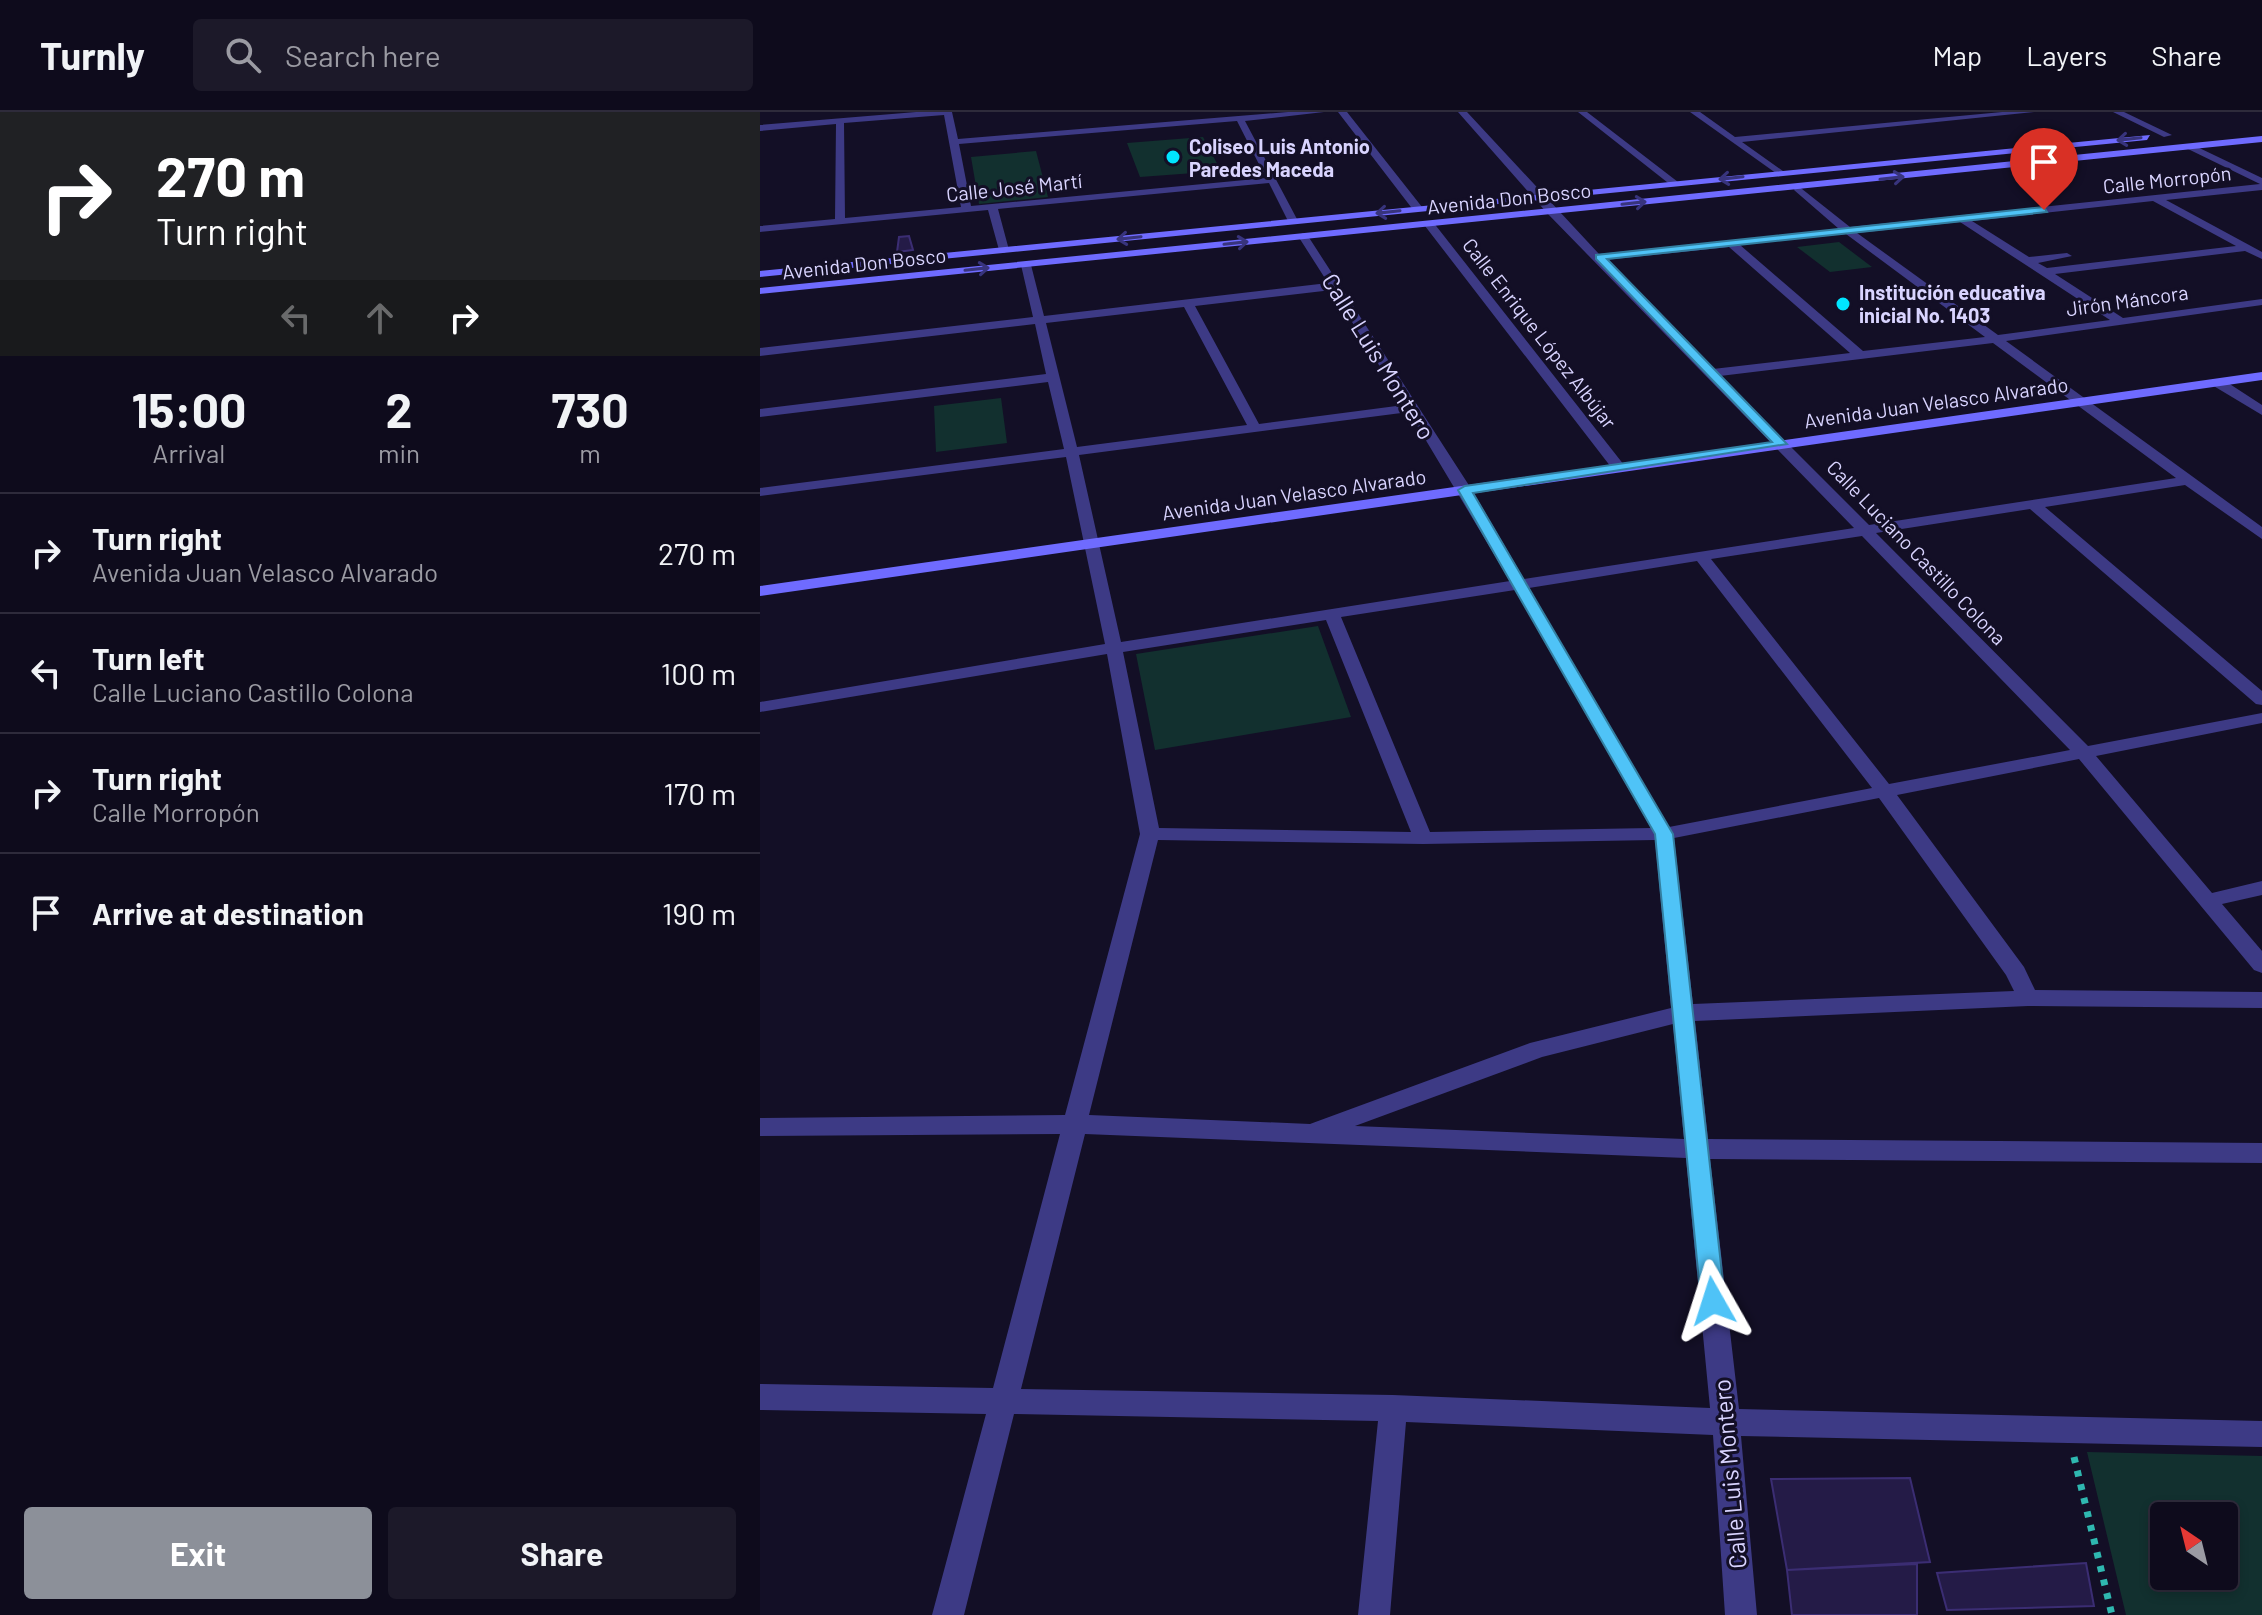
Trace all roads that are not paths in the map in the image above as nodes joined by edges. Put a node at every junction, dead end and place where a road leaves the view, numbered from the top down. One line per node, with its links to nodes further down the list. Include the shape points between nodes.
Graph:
1 (947, 112): 11 (street); 18 (street)
2 (1195, 112): 12 (street)
3 (1320, 112): 10 (street)
4 (1342, 112): 29 (street)
5 (1462, 112): 25 (street, Calle Luciano Castillo Colona)
6 (1582, 112): 22 (street)
7 (1694, 112): 17 (street)
8 (2030, 112): 17 (street)
9 (2117, 112): 15 (street)
10 (1240, 119): 12 (street); 21 (street)
11 (840, 121): 13 (street); 32 (street)
12 (1201, 122): 18 (street)
13 (760, 128)
14 (2183, 134): 15 (street, Avenida Don Bosco)
15 (2167, 135): 20 (street, Avenida Don Bosco, one-way to 20)
16 (2262, 139): 19 (street, Avenida Don Bosco)
17 (1734, 140): 20 (street)
18 (956, 142): 28 (street)
19 (2191, 147): 23 (street); 24 (street, Avenida Don Bosco, one-way to 19)
20 (1780, 173): 22 (street, Avenida Don Bosco, one-way to 22)
21 (1272, 180): 27 (street, Calle José Martí); 33 (street)
22 (1675, 184): 25 (street, Avenida Don Bosco)
23 (2262, 184): 26 (street, Calle Morropón)
24 (1797, 188): 30 (street, Avenida Don Bosco, one-way to 24); 36 (street)
25 (1540, 197): 29 (street, Avenida Don Bosco); 30 (street, Calle Luciano Castillo Colona)
26 (2154, 198): 31 (street, Calle Morropón); 38 (street)
27 (992, 207): 28 (street, Calle José Martí); 41 (street)
28 (967, 209): 32 (street, Calle José Martí)
29 (1418, 209): 33 (street, Avenida Don Bosco, one-way to 33)
30 (1551, 211): 34 (street, Avenida Don Bosco); 43 (street, Calle Luciano Castillo Colona)
31 (1962, 219): 36 (street, Calle Morropón); 44 (street)
32 (840, 221): 35 (street, Calle José Martí)
33 (1293, 221): 41 (street, Avenida Don Bosco, one-way to 41)
34 (1429, 224): 37 (street, Avenida Don Bosco); 68 (street, Calle Enrique López Albújar)
35 (760, 229)
36 (1848, 231): 39 (street, Calle Morropón); 54 (street)
37 (1303, 236): 45 (street, Avenida Don Bosco, one-way to 37); 48 (street, Calle Luis Montero)
38 (2229, 238): 40 (street); 44 (street)
39 (1731, 243): 43 (street, Calle Morropón); 56 (street)
40 (2247, 248): 42 (street); 46 (street)
41 (1004, 250): 47 (street, Avenida Don Bosco)
42 (2262, 256)
43 (1599, 257): 57 (street, Calle Luciano Castillo Colona)
44 (2027, 261): 46 (street)
45 (1026, 265): 49 (street, Avenida Don Bosco, one-way to 45); 52 (street)
46 (2045, 272): 53 (street)
47 (760, 274)
48 (1335, 286): 51 (street); 62 (street, Calle Luis Montero)
49 (760, 291)
50 (2262, 302): 53 (street, Jirón Máncora)
51 (1188, 303): 52 (street); 65 (street)
52 (1039, 320): 55 (street); 59 (street)
53 (2119, 320): 54 (street, Jirón Máncora)
54 (1996, 339): 56 (street, Jirón Máncora); 61 (street)
55 (760, 352)
56 (1860, 355): 57 (street, Jirón Máncora)
57 (1712, 373): 66 (street, Calle Luciano Castillo Colona)
58 (2262, 376): 60 (street, Avenida Juan Velasco Alvarado)
59 (1054, 377): 64 (street); 67 (street)
60 (2217, 382): 61 (street, Avenida Juan Velasco Alvarado); 63 (street)
61 (2081, 402): 66 (street, Avenida Juan Velasco Alvarado); 69 (street)
62 (1412, 408): 65 (street); 70 (street, Calle Luis Montero)
63 (2262, 411)
64 (760, 413)
65 (1255, 428): 67 (street)
66 (1781, 444): 68 (street, Avenida Juan Velasco Alvarado); 73 (street, Calle Luciano Castillo Colona)
67 (1072, 452): 71 (street); 75 (street)
68 (1619, 468): 70 (street, Avenida Juan Velasco Alvarado)
69 (2188, 480): 72 (street); 74 (street)
70 (1465, 490): 75 (street, Avenida Juan Velasco Alvarado); 77 (street, Calle Luis Montero)
71 (760, 492)
72 (2033, 504): 73 (street); 81 (street)
73 (1865, 530): 76 (street); 84 (street, Calle Luciano Castillo Colona)
74 (2262, 534)
75 (1094, 543): 78 (street, Avenida Juan Velasco Alvarado); 80 (street)
76 (1701, 556): 77 (street); 85 (street)
77 (1519, 584): 79 (street); 87 (street, Calle Luis Montero)
78 (760, 591)
79 (1332, 614): 80 (street); 88 (street)
80 (1114, 648): 82 (street); 86 (street)
81 (2262, 700)
82 (760, 707)
83 (2262, 718): 84 (street)
84 (2083, 752): 85 (street); 90 (street, Calle Luciano Castillo Colona)
85 (1884, 791): 87 (street); 92 (street, via 2016,972)
86 (1150, 834): 88 (street); 95 (street)
87 (1664, 834): 88 (street); 94 (street, Calle Luis Montero)
88 (1423, 838)
89 (2262, 888): 90 (street)
90 (2210, 900): 91 (street, Calle Luciano Castillo Colona)
91 (2262, 965)
92 (2028, 998): 93 (street); 94 (street)
93 (2262, 1000)
94 (1683, 1013): 97 (street, via 1538,1049); 98 (street, Calle Luis Montero)
95 (1078, 1124): 96 (street); 97 (street); 101 (street)
96 (760, 1127)
97 (1308, 1133): 98 (street)
98 (1697, 1149): 99 (street); 103 (street, Calle Luis Montero)
99 (2262, 1153)
100 (760, 1397): 101 (street)
101 (1005, 1402): 102 (street); 105 (street)
102 (1393, 1408): 103 (street); 106 (street)
103 (1726, 1422): 104 (street); 107 (street, Calle Luis Montero)
104 (2262, 1434)
105 (948, 1615)
106 (1374, 1615)
107 (1741, 1615)

